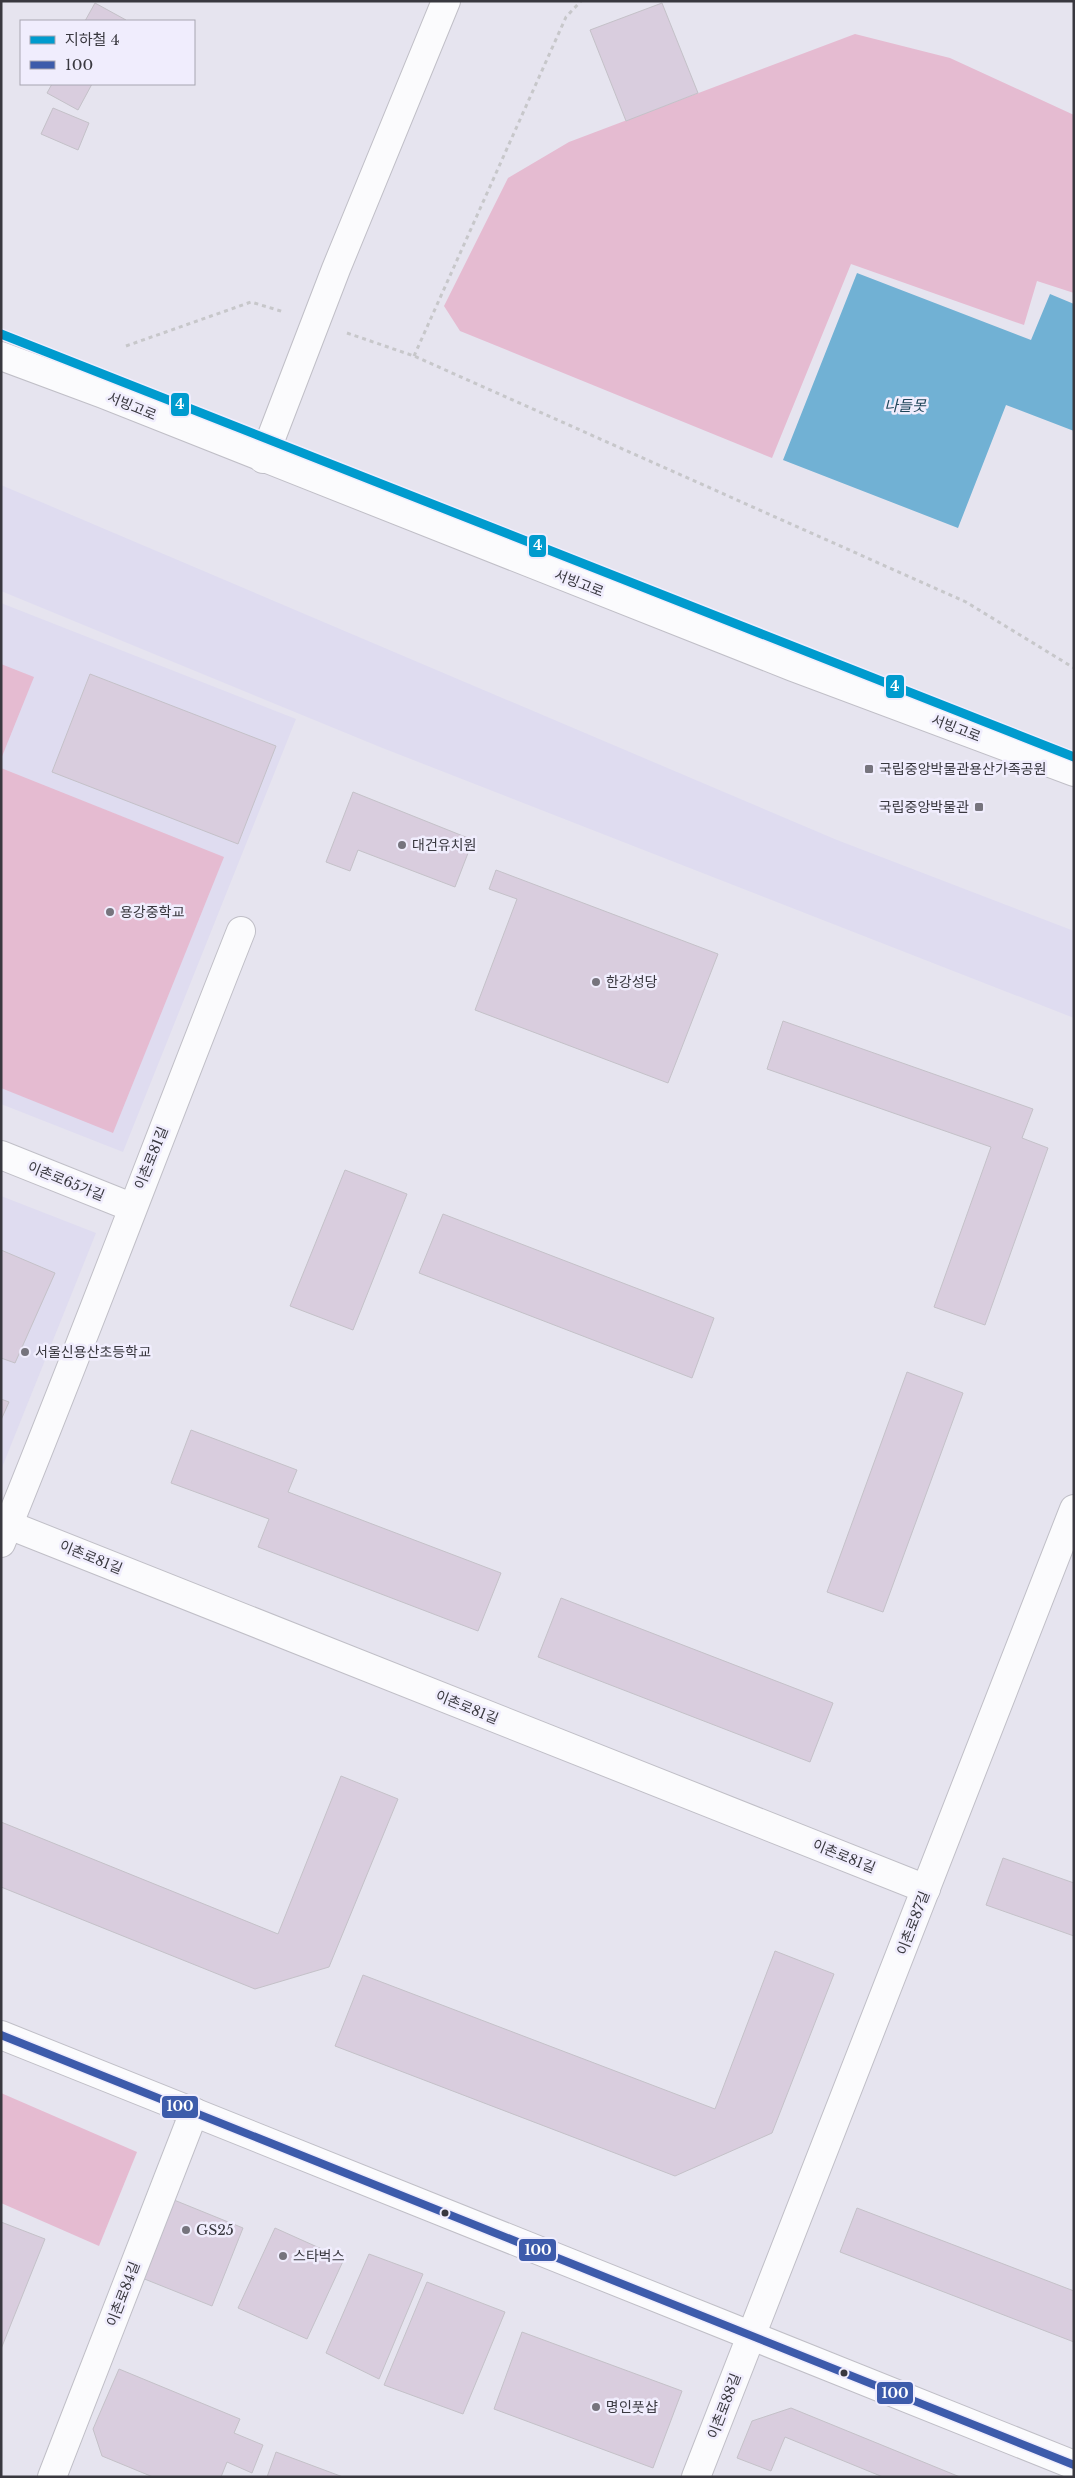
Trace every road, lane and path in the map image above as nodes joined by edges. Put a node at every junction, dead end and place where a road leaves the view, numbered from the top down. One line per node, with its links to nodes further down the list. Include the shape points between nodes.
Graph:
1 (446, 1): 3 (street)
2 (582, 1): 6 (path, via 566,16)
3 (317, 322): 4 (path, via 251,302); 6 (path); 7 (street)
4 (126, 346)
5 (1, 356): 7 (street, 서빙고로)
6 (414, 356): 8 (path, via 966,602)
7 (263, 458): 9 (street, 서빙고로, via 792,666)
8 (1074, 668)
9 (1074, 772)
10 (241, 931): 12 (street, 이촌로81길)
11 (1, 1155): 12 (street, 이촌로65가길)
12 (131, 1208): 14 (street, 이촌로81길, via 86,1332)
13 (1074, 1509): 15 (street, 이촌로87길)
14 (5, 1534): 15 (street, 이촌로81길)
15 (926, 1888): 18 (street, 이촌로87길)
16 (1, 2035): 17 (street)
17 (194, 2112): 18 (street); 20 (street, 이촌로84길)
18 (751, 2336): 19 (street); 21 (street, 이촌로88길)
19 (1074, 2465)
20 (52, 2477)
21 (696, 2477)

